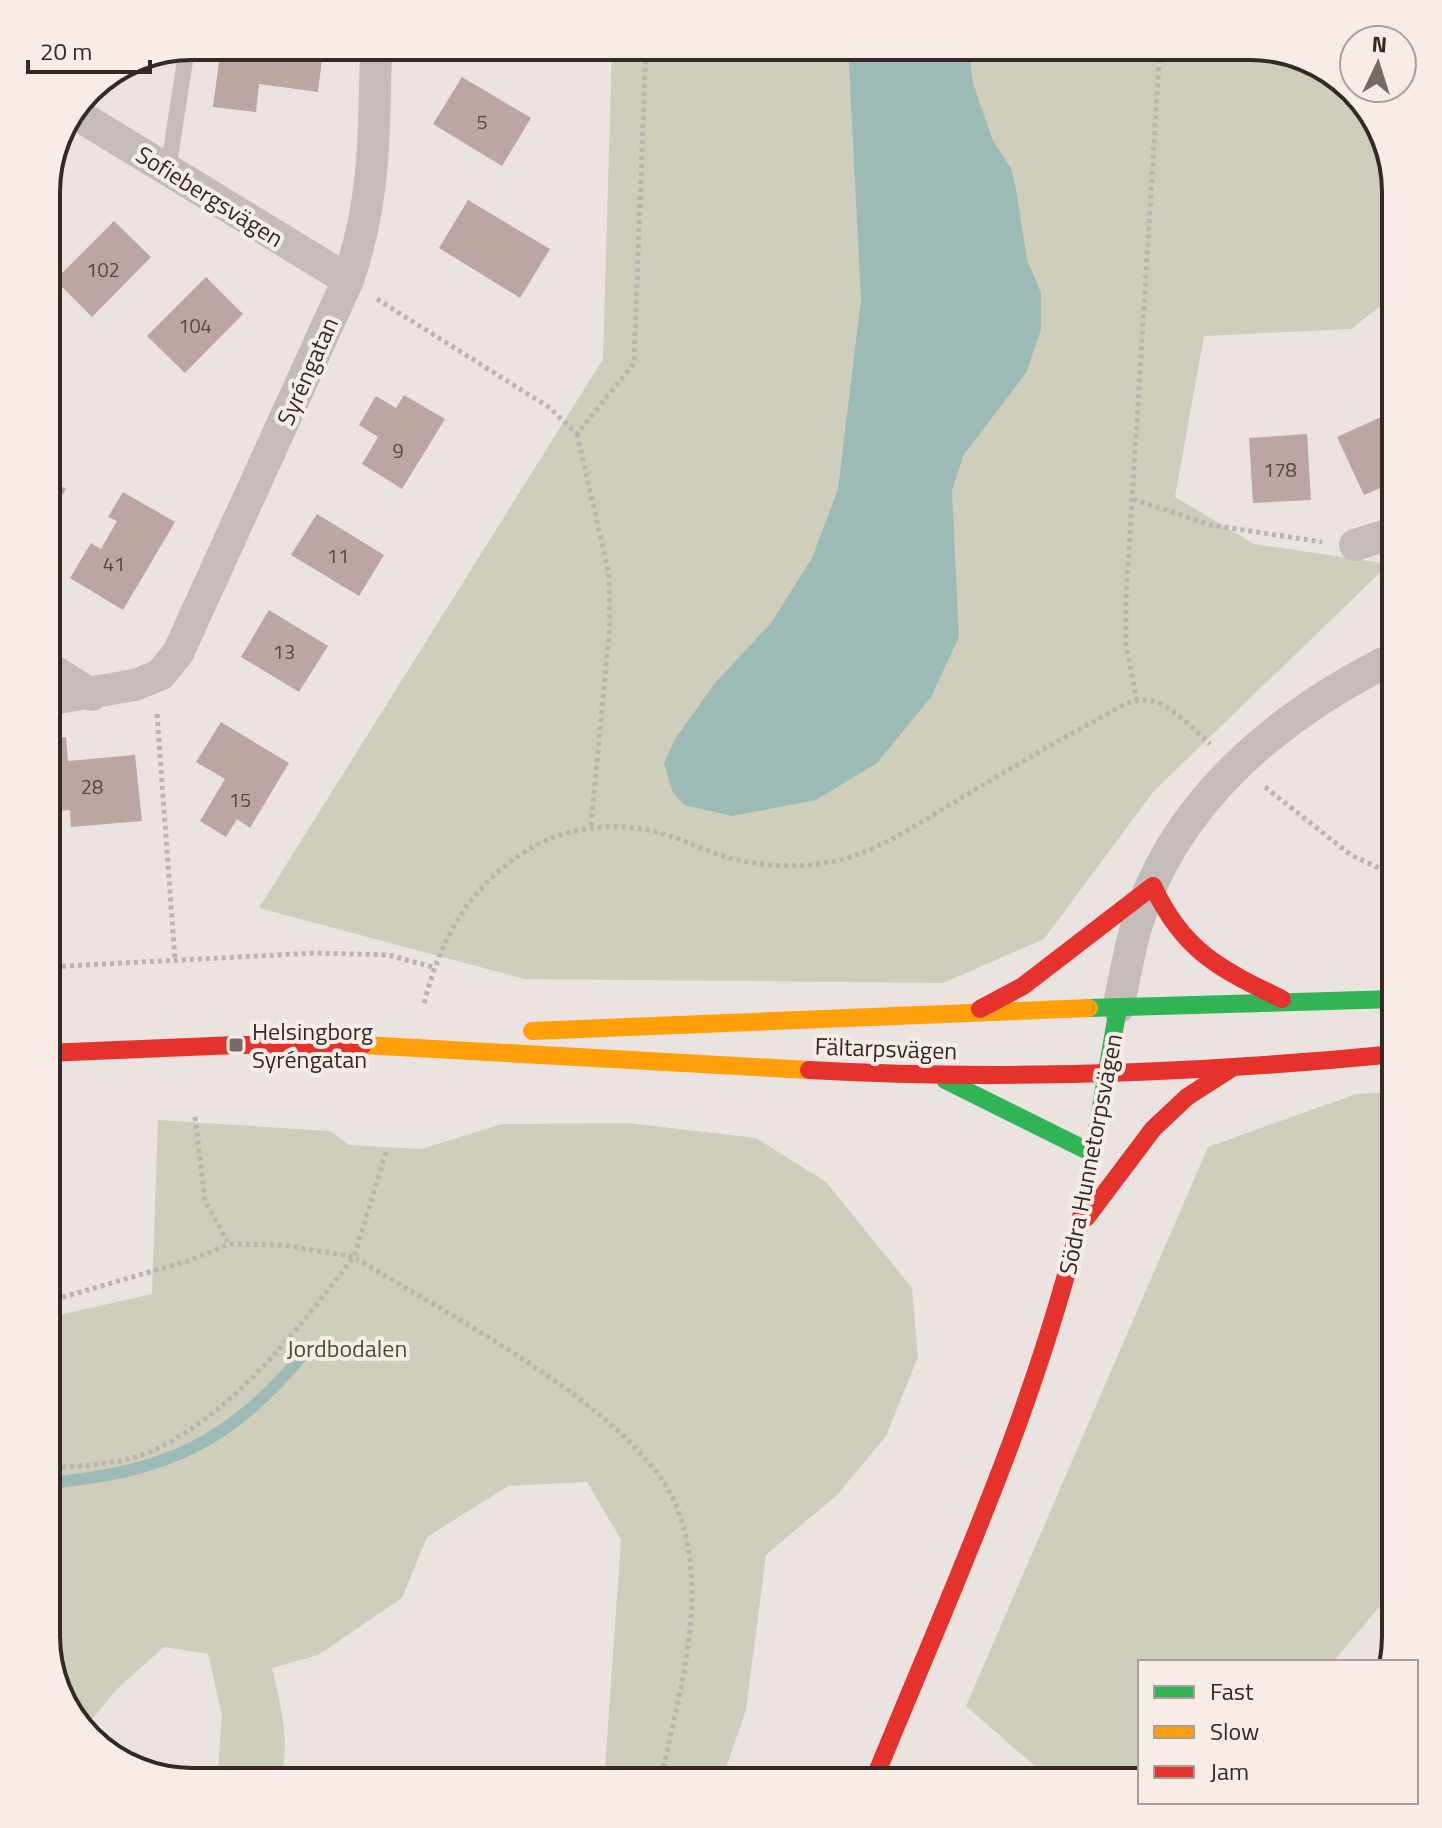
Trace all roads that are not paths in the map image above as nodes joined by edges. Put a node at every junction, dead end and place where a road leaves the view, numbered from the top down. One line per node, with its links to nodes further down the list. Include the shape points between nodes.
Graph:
1 (376, 60): 5 (street, Syréngatan, via 372,185 364,235)
2 (185, 61): 4 (lane)
3 (83, 118): 4 (street, Sofiebergsvägen)
4 (168, 170): 5 (street, Sofiebergsvägen)
5 (348, 280): 10 (street, Syréngatan, via 178,653 153,678)
6 (1382, 536): 7 (street)
7 (1355, 545)
8 (1382, 665): 12 (street, Södra Hunnetorpsvägen, via 1297,715 1235,764 1177,840)
9 (60, 675): 10 (street)
10 (92, 695): 11 (street)
11 (60, 698)
12 (1153, 886): 14 (main road, via 1167,921 1185,942 1219,968); 15 (street, Södra Hunnetorpsvägen, via 1136,929); 16 (main road, via 1023,986)
13 (1382, 999): 14 (main road, Fältarpsvägen)
14 (1288, 1002): 15 (main road, Fältarpsvägen)
15 (1118, 1008): 16 (main road, Fältarpsvägen); 21 (main road, Södra Hunnetorpsvägen)
16 (974, 1011): 17 (main road, Fältarpsvägen, via 598,1026)
17 (375, 1045): 18 (main road, Fältarpsvägen); 22 (main road, Fältarpsvägen)
18 (60, 1052)
19 (1382, 1055): 20 (main road, Fältarpsvägen)
20 (1234, 1066): 21 (main road, Fältarpsvägen); 24 (main road, via 1187,1097 1153,1129)
21 (1109, 1072): 22 (main road, Fältarpsvägen); 23 (main road, Södra Hunnetorpsvägen)
22 (940, 1077): 23 (main road)
23 (1094, 1154): 24 (main road, Södra Hunnetorpsvägen)
24 (1080, 1226): 25 (main road, Södra Hunnetorpsvägen, via 1019,1419)
25 (879, 1768)

